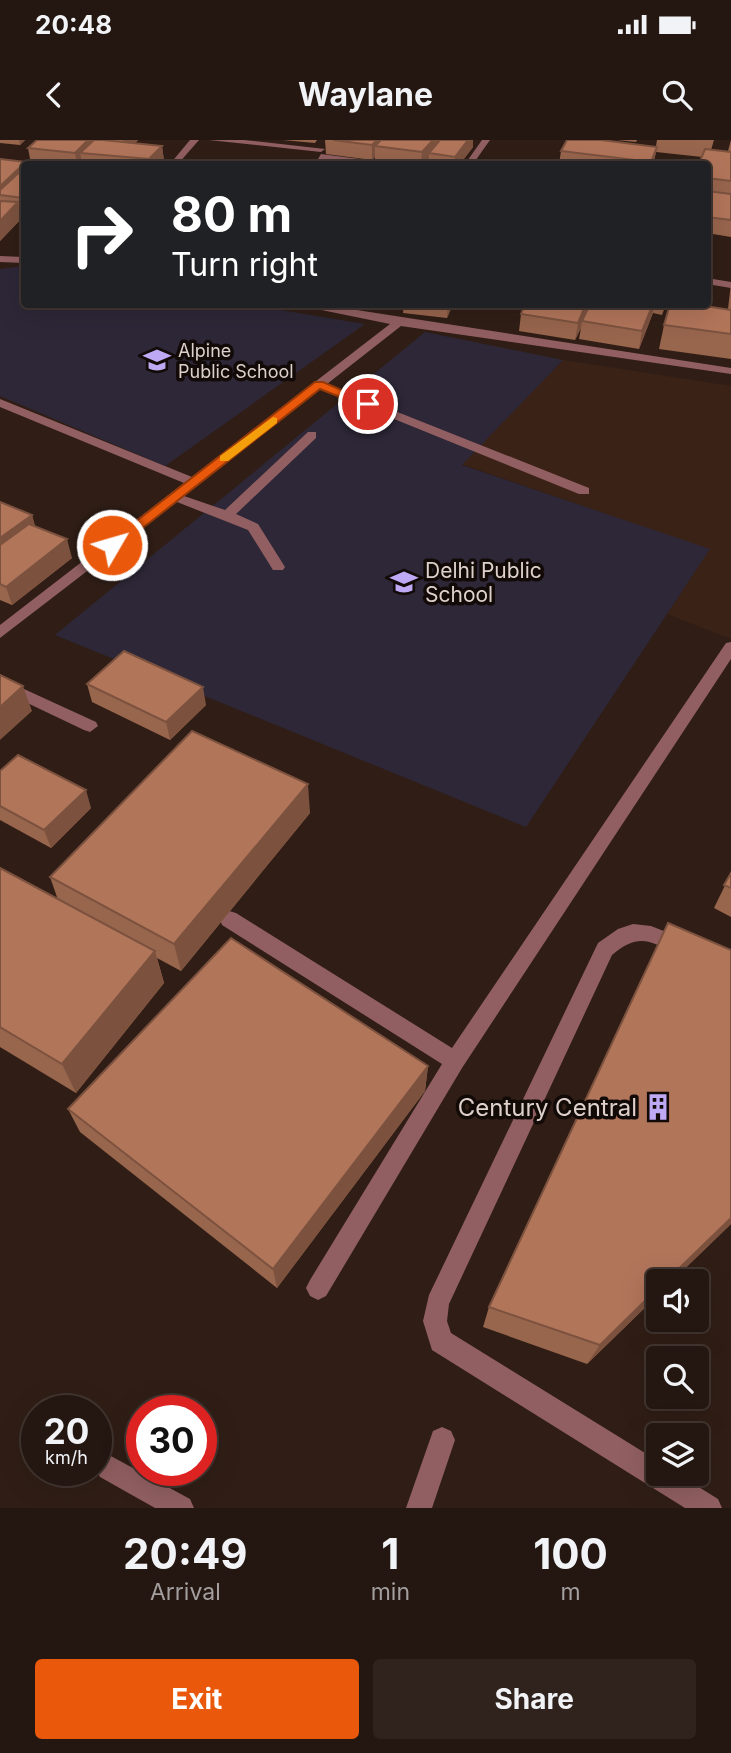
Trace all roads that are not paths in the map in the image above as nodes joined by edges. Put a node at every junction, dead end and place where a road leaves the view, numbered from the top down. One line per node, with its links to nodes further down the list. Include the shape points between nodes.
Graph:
1 (195, 140): 5 (street)
2 (213, 140): 6 (street)
3 (474, 142): 4 (street)
4 (485, 142): 7 (street)
5 (177, 161)
6 (360, 161)
7 (472, 161)
8 (0, 259): 9 (street)
9 (21, 260)
10 (711, 282): 11 (street)
11 (731, 285)
12 (319, 308): 14 (street)
13 (371, 308): 14 (street)
14 (366, 316): 15 (street)
15 (399, 322): 16 (street); 17 (street)
16 (731, 371)
17 (319, 385): 20 (street); 21 (street)
18 (0, 403): 20 (street)
19 (312, 435): 23 (street)
20 (194, 482): 22 (street)
21 (584, 491)
22 (175, 497): 23 (street); 25 (street)
23 (228, 515): 24 (street, via 253,527)
24 (278, 567)
25 (3, 627)
26 (731, 648): 31 (street)
27 (0, 683): 28 (street)
28 (90, 726)
29 (229, 919): 31 (street)
30 (707, 957): 37 (street, via 647,932 629,931 605,949 437,1303 435,1321 441,1341)
31 (455, 1061): 32 (street)
32 (318, 1288)
33 (442, 1440): 36 (street)
34 (112, 1470): 35 (street)
35 (181, 1508)
36 (419, 1508)
37 (709, 1508)

